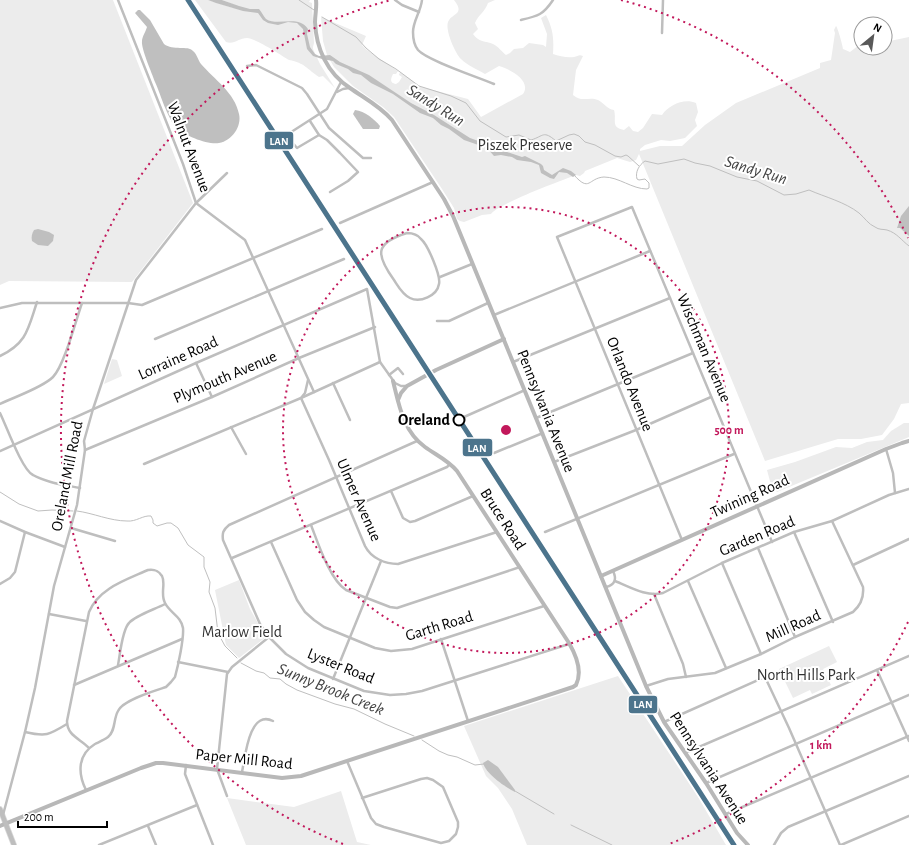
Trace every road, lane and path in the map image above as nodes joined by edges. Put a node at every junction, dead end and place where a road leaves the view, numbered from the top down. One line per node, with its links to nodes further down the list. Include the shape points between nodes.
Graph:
1 (118, 0): 22 (street, Walnut Avenue)
2 (316, 0): 11 (street, Pennsylvania Avenue, via 315,21 322,55)
3 (395, 0): 7 (street)
4 (422, 0): 7 (street)
5 (553, 0): 8 (street, via 542,14)
6 (663, 0): 9 (street)
7 (419, 12): 12 (street, via 413,26 415,45 419,50 431,58)
8 (521, 20)
9 (662, 33)
10 (247, 66): 15 (street, via 256,65 297,85 307,94)
11 (341, 82): 13 (street, Pennsylvania Avenue); 14 (street)
12 (494, 84)
13 (349, 88): 14 (street); 20 (street, Pennsylvania Avenue, via 388,116)
14 (336, 92): 15 (street, via 327,110)
15 (320, 114): 16 (street); 18 (street, via 329,128 363,158)
16 (310, 121): 17 (street); 17 (street, via 287,136 297,148)
17 (319, 135): 21 (street, via 358,172)
18 (371, 158)
19 (228, 173): 22 (street, Oreland Mill Road)
20 (433, 182): 24 (street); 29 (street, Pennsylvania Avenue, via 453,216)
21 (330, 192)
22 (196, 203): 27 (street, Walnut Avenue, via 245,240); 36 (street, Oreland Mill Road, via 136,280)
23 (632, 206): 26 (street, Wischman Avenue); 31 (street, Orlando Avenue, via 557,238)
24 (340, 223)
25 (322, 229): 27 (street)
26 (650, 251): 31 (street); 33 (street, Wischman Avenue)
27 (254, 258): 32 (street, Walnut Avenue); 36 (street, via 142,305)
28 (344, 259): 32 (street)
29 (473, 264): 30 (street); 37 (street, Pennsylvania Avenue)
30 (440, 277): 30 (street, via 425,244 415,235 407,233 389,240 383,249 381,256 384,265 403,293 411,299 422,299 434,293 439,286)
31 (576, 282): 39 (street); 43 (street, Orlando Avenue)
32 (269, 291): 41 (street, Walnut Avenue); 44 (street)
33 (670, 298): 43 (street); 46 (street, Wischman Avenue)
34 (37, 302): 35 (street); 38 (street, via 12,304); 47 (street, via 22,341)
35 (82, 303): 36 (street); 65 (street, via 60,365 53,377)
36 (128, 303): 66 (street, Oreland Mill Road)
37 (489, 303): 39 (street, Pennsylvania Avenue); 40 (street, via 449,321)
38 (0, 308)
39 (494, 315): 45 (street, Pennsylvania Avenue)
40 (437, 322)
41 (285, 325): 42 (street, Lorraine Road, via 367,289); 48 (street, Walnut Avenue); 51 (street, Lorraine Road)
42 (374, 327): 48 (street, Plymouth Avenue); 49 (street)
43 (594, 328): 50 (street); 57 (street, Orlando Avenue)
44 (155, 339)
45 (504, 339): 50 (street, Pennsylvania Avenue); 58 (street)
46 (693, 353): 57 (street); 62 (street, Wischman Avenue)
47 (0, 356)
48 (299, 358): 54 (street, Walnut Avenue); 61 (street, Plymouth Avenue)
49 (380, 362): 53 (street); 56 (street)
50 (513, 362): 59 (street, Pennsylvania Avenue)
51 (196, 363): 61 (street); 66 (street, Lorraine Road)
52 (403, 374): 53 (street, via 398,368)
53 (389, 375): 55 (street)
54 (308, 380): 60 (street, Walnut Avenue); 63 (street, via 305,393)
55 (393, 381): 58 (street, via 399,386); 64 (street, Bruce Road)
56 (333, 383): 60 (street); 70 (street)
57 (618, 385): 69 (street); 72 (street, Orlando Avenue)
58 (406, 386): 64 (street)
59 (525, 390): 68 (street); 69 (street, Pennsylvania Avenue)
60 (314, 392): 63 (street)
61 (212, 397): 78 (street, Plymouth Avenue)
62 (711, 397): 72 (street); 82 (street, Wischman Avenue)
63 (300, 398): 71 (street); 86 (street, Ulmer Avenue)
64 (398, 401): 74 (street, Bruce Road, via 404,422)
65 (0, 404)
66 (93, 409): 76 (street, Lorraine Road); 78 (street, Oreland Mill Road, via 84,442)
67 (0, 413): 76 (street)
68 (464, 417)
69 (536, 418): 73 (street, Pennsylvania Avenue)
70 (350, 420)
71 (232, 427): 81 (street); 84 (street)
72 (636, 430): 83 (street); 87 (street, Orlando Avenue)
73 (543, 433): 80 (street); 83 (street, Pennsylvania Avenue)
74 (418, 441): 85 (street, Bruce Road); 86 (street)
75 (909, 441): 77 (street, Twining Road)
76 (14, 445): 79 (street, Lorraine Road); 88 (street, via 31,475)
77 (886, 449): 91 (street, via 893,473); 93 (street, Twining Road)
78 (85, 450): 88 (street, Oreland Mill Road)
79 (0, 451)
80 (494, 453)
81 (246, 454)
82 (734, 454): 87 (street); 93 (street, Wischman Avenue)
83 (553, 462): 95 (street, Pennsylvania Avenue)
84 (144, 464)
85 (450, 464): 90 (street); 92 (street, Bruce Road)
86 (336, 478): 94 (street, Ulmer Avenue); 111 (street, Lyster Road, via 229,526 222,532)
87 (659, 485): 95 (street); 105 (street, Orlando Avenue)
88 (80, 488): 99 (street, Oreland Mill Road)
89 (909, 489): 91 (street, Garden Road)
90 (391, 491): 92 (street, via 404,518 410,522); 94 (street)
91 (895, 493): 97 (street, Garden Road)
92 (474, 496): 101 (street, Bruce Road)
93 (756, 506): 105 (street, Twining Road); 108 (street, Wischman Avenue)
94 (349, 509): 98 (street); 112 (street, Ulmer Avenue, via 366,549)
95 (578, 519): 102 (street); 117 (street, Pennsylvania Avenue)
96 (0, 521): 100 (street)
97 (832, 521): 103 (street, Garden Road); 114 (street, Mill Road)
98 (311, 525): 107 (street); 123 (street, via 338,583 346,590)
99 (71, 528): 106 (street); 109 (street, Oreland Mill Road)
100 (26, 532): 109 (street); 120 (street, via 15,572)
101 (498, 532): 112 (street, Ulmer Avenue, via 402,563); 115 (street, Bruce Road)
102 (545, 532)
103 (794, 532): 108 (street, Garden Road); 128 (street)
104 (909, 539): 114 (street)
105 (682, 540): 116 (street, Twining Road)
106 (115, 541)
107 (271, 542): 111 (street); 131 (street, Garth Road, via 305,612 318,624)
108 (772, 542): 110 (street, Garden Road)
109 (65, 547): 126 (street, Oreland Mill Road)
110 (758, 548): 113 (street, Garden Road); 130 (street)
111 (232, 558): 129 (street, Lyster Road, via 260,624)
112 (381, 561): 123 (street)
113 (722, 563): 119 (street, Garden Road); 135 (street)
114 (853, 565): 128 (street, Mill Road, via 863,587 862,598 853,612)
115 (520, 567): 123 (street, via 397,608); 125 (street, Bruce Road)
116 (612, 571): 117 (street, Twining Road); 118 (street)
117 (601, 576): 121 (street, Pennsylvania Avenue)
118 (615, 581): 121 (street); 122 (street, via 644,593)
119 (688, 581): 122 (street, Garden Road, via 663,593); 139 (street)
120 (0, 584)
121 (606, 587): 147 (street, Pennsylvania Avenue)
122 (654, 594): 142 (street)
123 (366, 598): 131 (street)
124 (165, 604): 127 (street, via 162,595 163,578 155,570 148,570 105,591 94,602); 132 (street, via 178,616 183,628); 138 (street, via 129,623 125,630)
125 (544, 605): 133 (street, Garth Road); 134 (street, Bruce Road)
126 (49, 614): 127 (street); 155 (street, Oreland Mill Road)
127 (86, 621): 146 (street)
128 (833, 622): 130 (street, Mill Road)
129 (269, 637): 141 (street); 143 (street, Lyster Road, via 298,662)
130 (796, 637): 135 (street, Mill Road)
131 (349, 638): 133 (street, Garth Road, via 391,651 412,649); 143 (street)
132 (182, 639): 137 (street); 138 (street)
133 (441, 639): 144 (street)
134 (569, 643): 144 (street, Lyster Road); 145 (street, Bruce Road, via 578,661)
135 (761, 654): 139 (street, Mill Road)
136 (909, 656): 140 (street)
137 (178, 662): 141 (street); 159 (street, via 175,677 170,684 122,706 118,710 113,730)
138 (118, 665): 146 (street)
139 (726, 668): 142 (street, Mill Road, via 715,673)
140 (877, 670): 149 (street); 150 (street)
141 (228, 672): 163 (street)
142 (686, 677): 147 (street, Mill Road)
143 (333, 679): 144 (street, Lyster Road, via 364,690 390,695 415,693)
144 (454, 681): 151 (street)
145 (578, 683): 151 (street, Paper Mill Road, via 573,687)
146 (74, 684): 154 (street)
147 (646, 686): 153 (street, Pennsylvania Avenue)
148 (909, 695): 149 (street)
149 (893, 702): 156 (street); 158 (street)
150 (781, 711): 153 (street, via 765,677); 158 (street); 160 (street)
151 (468, 721): 161 (street, Paper Mill Road)
152 (273, 722): 164 (street, via 263,720 253,728)
153 (664, 722): 160 (street, Pennsylvania Avenue)
154 (67, 724): 155 (street, via 46,735); 159 (street, via 74,736)
155 (26, 732): 175 (street, Oreland Mill Road)
156 (908, 736): 157 (street); 166 (street)
157 (909, 741)
158 (796, 744): 166 (street); 167 (street)
159 (89, 748): 168 (street, via 80,769 81,781)
160 (685, 753): 167 (street, Pennsylvania Avenue)
161 (347, 761): 164 (street, Paper Mill Road, via 292,777); 170 (street)
162 (186, 765): 163 (street, Paper Mill Road); 168 (street, Paper Mill Road, via 151,764); 171 (street, via 185,774)
163 (216, 769): 164 (street, Paper Mill Road); 169 (street)
164 (242, 772)
165 (909, 776): 173 (street)
166 (810, 778): 173 (street); 174 (street)
167 (706, 783): 174 (street, Pennsylvania Avenue)
168 (86, 790): 177 (street, Paper Mill Road)
169 (227, 796)
170 (362, 798): 170 (street, via 371,818 379,825 441,843 449,841 457,832 457,819 443,787 430,779 421,779)
171 (197, 805): 179 (street); 183 (street)
172 (0, 809): 175 (main road)
173 (824, 811): 185 (street, via 784,829); 186 (street)
174 (726, 814): 184 (street, Pennsylvania Avenue, via 737,833)
175 (3, 816): 177 (main road)
176 (909, 816): 186 (street)
177 (6, 824): 178 (street, Paper Mill Road); 180 (main road)
178 (0, 826)
179 (148, 826): 181 (street); 182 (street)
180 (14, 845)
181 (99, 845)
182 (156, 845)
183 (213, 845)
184 (748, 845)
185 (774, 845)
186 (840, 845)

